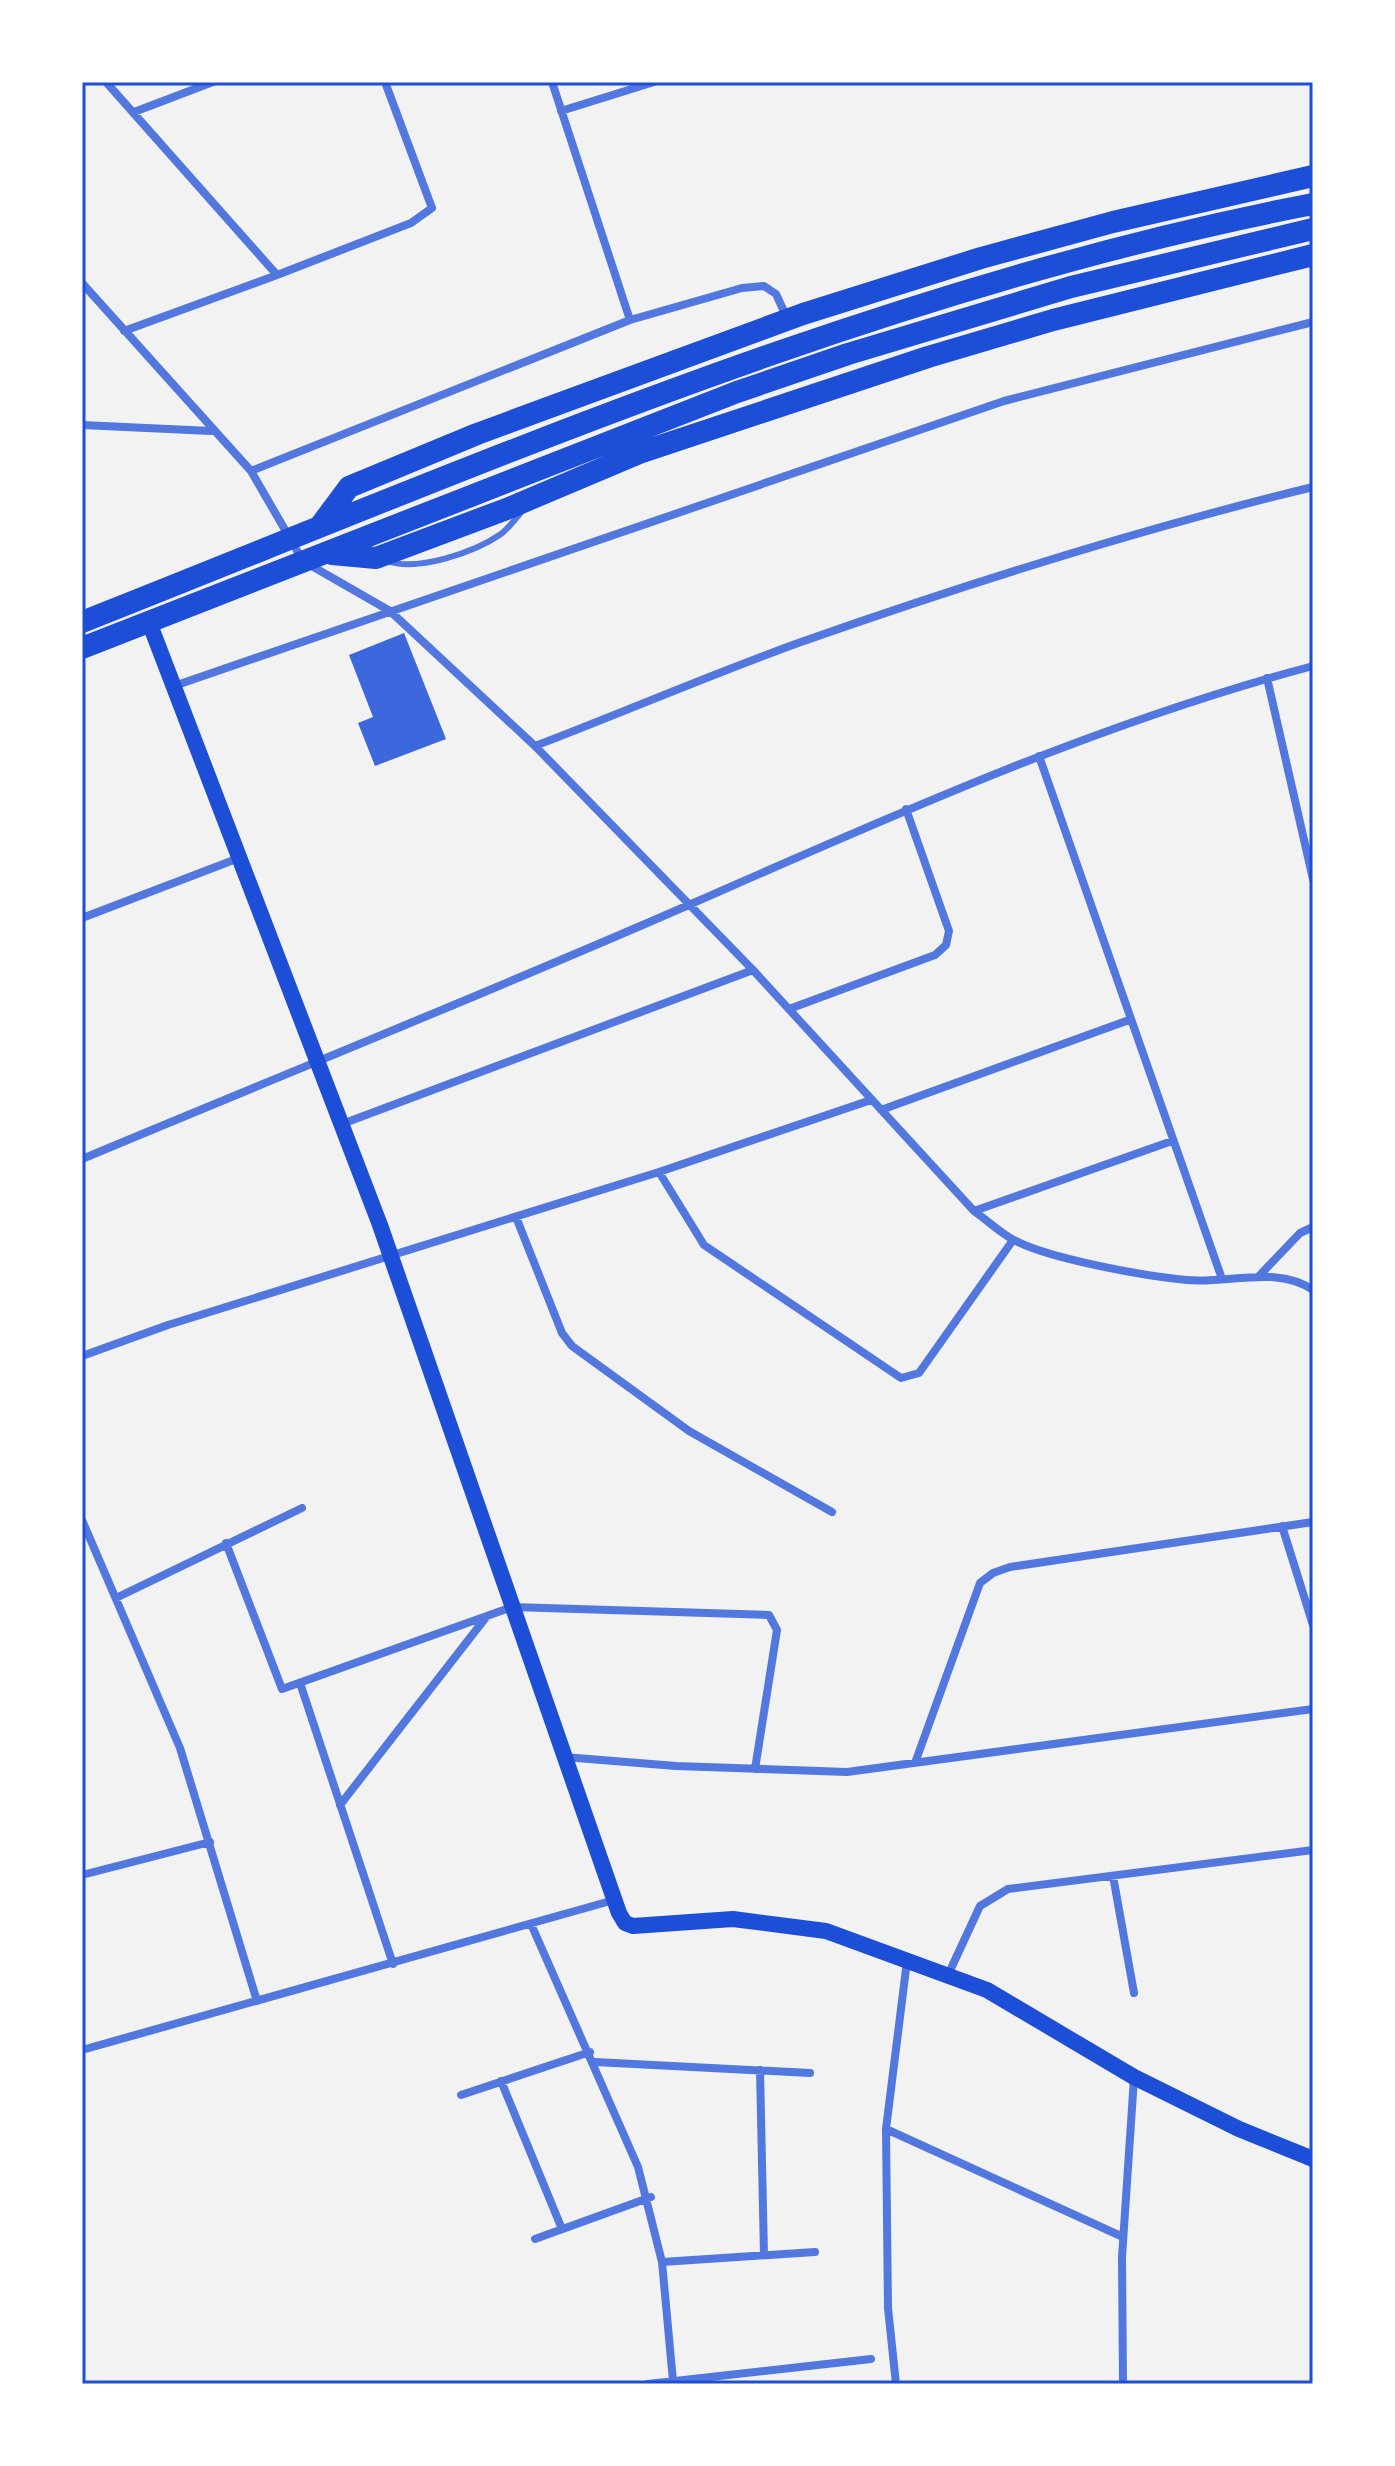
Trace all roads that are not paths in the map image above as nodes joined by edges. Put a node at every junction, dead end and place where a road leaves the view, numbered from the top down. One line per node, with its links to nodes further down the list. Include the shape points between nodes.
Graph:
1 (106, 82): 7 (street)
2 (213, 82): 7 (street)
3 (385, 82): 12 (street, via 432,208 411,223)
4 (552, 82): 6 (street)
5 (654, 82): 6 (street)
6 (561, 111): 14 (street)
7 (134, 112): 12 (street)
8 (1313, 176): 15 (highway, via 981,258)
9 (1313, 204): 22 (highway, via 921,305 528,442)
10 (1313, 229): 24 (highway, via 1071,287 848,354)
11 (1313, 255): 24 (highway, via 928,357 639,453 376,558)
12 (277, 275): 17 (street)
13 (82, 283): 17 (street)
14 (630, 320): 15 (street, via 764,286 776,294); 20 (street)
15 (788, 320): 22 (highway, via 477,434 349,487)
16 (1313, 322): 26 (street, via 1004,401)
17 (124, 331): 19 (street)
18 (82, 425): 19 (street)
19 (211, 431): 20 (street)
20 (251, 471): 23 (street)
21 (1313, 487): 33 (street, via 1123,537 877,617)
22 (319, 527): 23 (highway)
23 (291, 538): 25 (street); 27 (highway)
24 (328, 553): 25 (highway)
25 (303, 561): 26 (street); 28 (highway)
26 (390, 611): 32 (street); 33 (street)
27 (82, 622)
28 (149, 622): 29 (highway); 32 (main road)
29 (82, 648)
30 (1313, 666): 31 (street)
31 (1267, 678): 34 (street); 37 (street)
32 (174, 686): 36 (main road)
33 (535, 746): 38 (street)
34 (1039, 756): 35 (street); 42 (street)
35 (906, 809): 38 (street); 41 (street, via 949,931 946,945 935,955)
36 (239, 858): 39 (street); 43 (main road)
37 (1313, 879)
38 (689, 905): 40 (street); 43 (street)
39 (82, 918)
40 (753, 970): 41 (street); 46 (street)
41 (789, 1009): 44 (street)
42 (1129, 1020): 45 (street); 47 (street)
43 (317, 1059): 46 (main road); 48 (street)
44 (871, 1100): 45 (street); 49 (street)
45 (881, 1110): 50 (street)
46 (342, 1124): 54 (main road)
47 (1172, 1141): 50 (street); 56 (street)
48 (82, 1159)
49 (659, 1172): 51 (street); 53 (street, via 704,1245 901,1378 919,1373)
50 (974, 1211): 53 (street)
51 (516, 1217): 54 (street); 60 (street, via 572,1346 689,1431)
52 (1313, 1227): 55 (street, via 1300,1233)
53 (1013, 1240): 56 (street, via 1049,1254 1188,1280)
54 (391, 1257): 58 (street); 66 (main road)
55 (1258, 1277): 56 (street); 57 (street, via 1301,1282)
56 (1222, 1279)
57 (1313, 1290)
58 (82, 1356)
59 (302, 1508): 64 (street)
60 (832, 1512)
61 (82, 1520): 65 (street)
62 (1313, 1522): 63 (street)
63 (1282, 1526): 68 (street); 72 (street, via 993,1573 980,1583)
64 (226, 1543): 65 (street); 69 (street, via 282,1689)
65 (116, 1598): 75 (street, via 180,1748)
66 (512, 1607): 67 (street); 71 (main road); 73 (street, via 769,1615 777,1630)
67 (488, 1615): 69 (street); 74 (street)
68 (1313, 1625)
69 (300, 1683): 74 (street)
70 (1313, 1709): 72 (street)
71 (564, 1757): 73 (street); 79 (main road)
72 (915, 1763): 73 (street, via 847,1772)
73 (755, 1769)
74 (340, 1805): 82 (street)
75 (210, 1842): 77 (street); 85 (street)
76 (1313, 1850): 78 (street)
77 (82, 1875)
78 (1113, 1876): 83 (street, via 1008,1889 991,1896 980,1906); 84 (street)
79 (614, 1900): 80 (street); 81 (main road, via 625,1923 633,1926 733,1919 826,1931)
80 (531, 1924): 82 (street); 87 (street)
81 (907, 1961): 83 (main road); 94 (street)
82 (393, 1964): 85 (street)
83 (948, 1976): 91 (main road, via 987,1990)
84 (1134, 1993)
85 (257, 2001): 86 (street)
86 (82, 2050)
87 (590, 2052): 88 (street); 92 (street)
88 (595, 2062): 89 (street); 96 (street)
89 (760, 2070): 90 (street); 101 (street)
90 (810, 2073)
91 (1134, 2077): 95 (main road); 98 (street)
92 (501, 2081): 93 (street); 97 (street)
93 (461, 2095)
94 (886, 2129): 98 (street); 106 (street, via 888,2308)
95 (1313, 2159)
96 (649, 2198): 97 (street); 102 (street)
97 (562, 2229): 99 (street)
98 (1123, 2237): 107 (street)
99 (535, 2239)
100 (815, 2252): 101 (street)
101 (764, 2255): 102 (street)
102 (662, 2262): 104 (street)
103 (871, 2359): 104 (street)
104 (673, 2381): 105 (street)
105 (648, 2384)
106 (896, 2384)
107 (1123, 2384)

